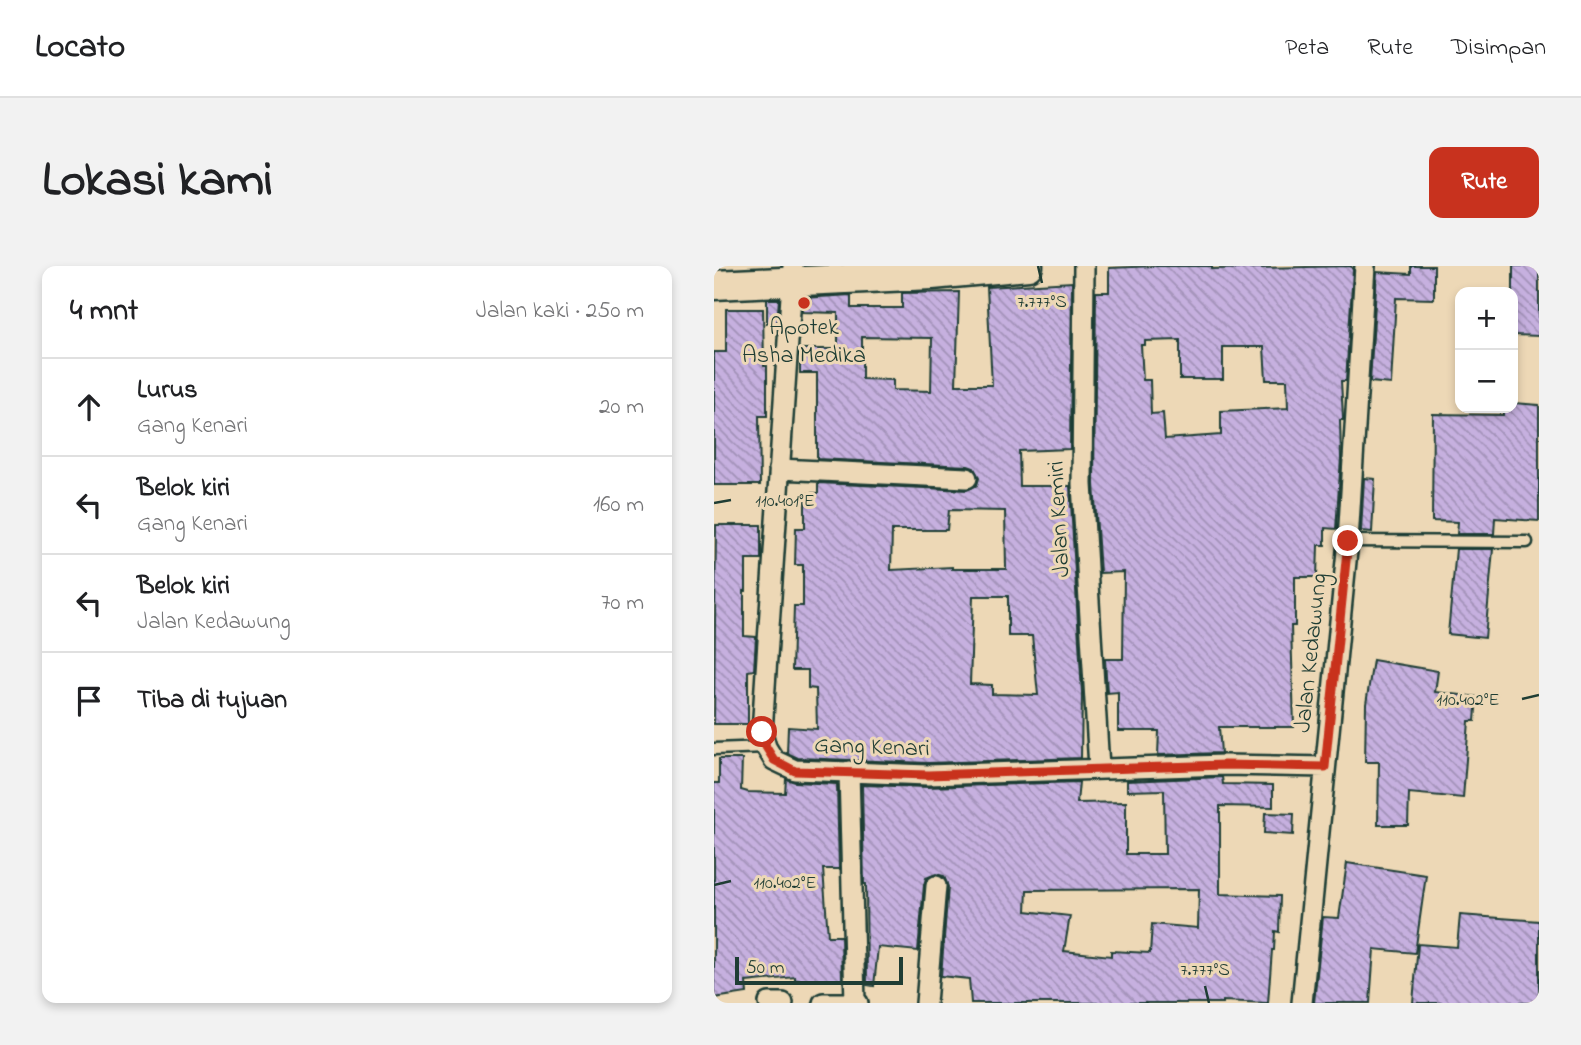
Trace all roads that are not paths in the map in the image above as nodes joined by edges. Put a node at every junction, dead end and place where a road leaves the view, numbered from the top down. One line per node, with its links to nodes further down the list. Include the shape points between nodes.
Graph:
1 (1028, 266): 4 (main road)
2 (1084, 266): 14 (street, Jalan Kemiri, via 1082,484)
3 (1365, 266): 9 (street, Jalan Kedawung)
4 (932, 270): 5 (main road)
5 (792, 275): 6 (main road); 7 (street)
6 (714, 285)
7 (779, 469): 8 (street); 11 (street, via 762,732)
8 (967, 478)
9 (1348, 541): 10 (lane); 13 (street, Jalan Kedawung)
10 (1527, 542)
11 (766, 747): 12 (lane); 15 (street, Gang Kenari, via 774,760 795,771)
12 (714, 749)
13 (1325, 767): 14 (street, Gang Kenari); 22 (street, Jalan Kedawung)
14 (1099, 768): 15 (street, Gang Kenari, via 928,775)
15 (849, 771): 20 (street)
16 (936, 886): 21 (street)
17 (769, 1003): 18 (street)
18 (783, 1003)
19 (823, 1003): 20 (street)
20 (856, 1003)
21 (926, 1003)
22 (1302, 1003)

